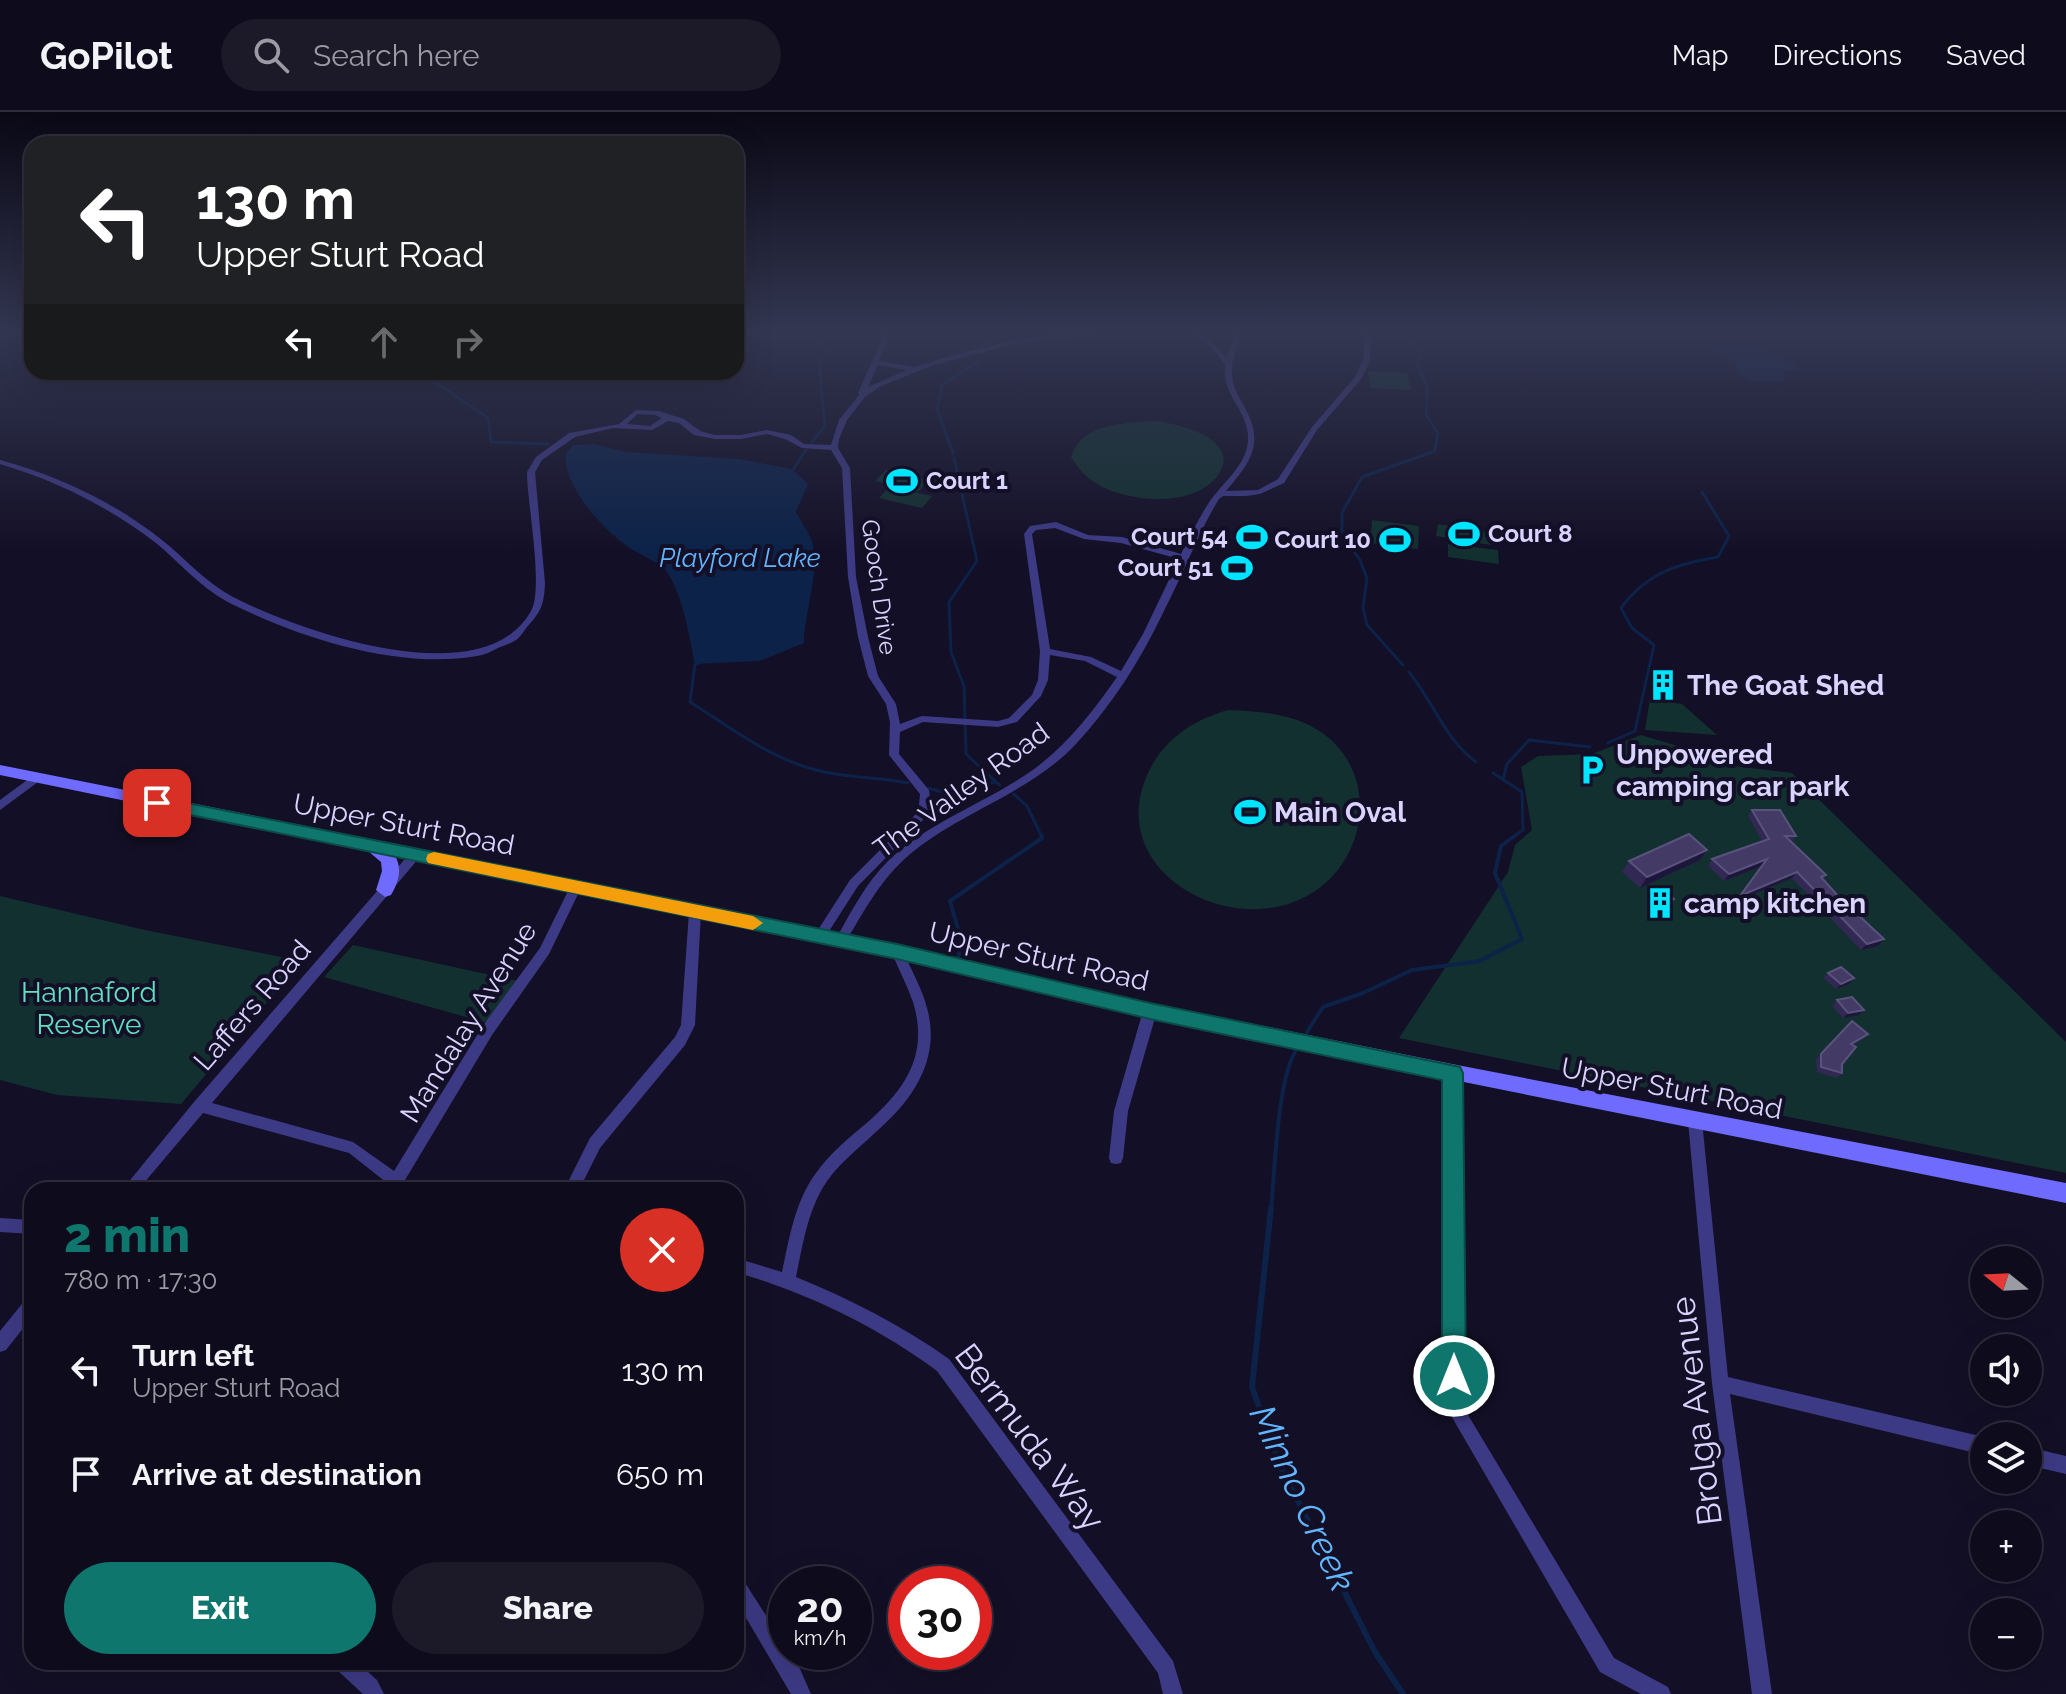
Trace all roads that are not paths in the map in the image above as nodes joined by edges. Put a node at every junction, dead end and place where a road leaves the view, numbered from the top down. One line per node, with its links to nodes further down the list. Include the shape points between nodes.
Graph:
1 (854, 406): 6 (street, via 834,438)
2 (1238, 406): 8 (street, The Valley Road, via 1252,428 1250,451)
3 (1333, 406): 8 (street, via 1271,489 1251,495)
4 (667, 418): 5 (street, via 652,428); 5 (street, via 636,412); 6 (street, via 697,433 728,437 767,432 802,446)
5 (622, 425): 7 (street, via 572,435 533,466 536,611 505,642 472,655 446,657 333,641 252,610 223,595 102,502)
6 (834, 448): 12 (street, Gooch Drive, via 846,468 852,577 863,637 873,676 891,704)
7 (0, 462)
8 (1221, 493): 9 (street, The Valley Road)
9 (1185, 558): 10 (street, The Valley Road, via 1056,525 1033,528 1028,534); 11 (street, The Valley Road)
10 (1045, 651): 11 (street, via 1088,659); 12 (street, The Valley Road, via 1036,696 1013,720 998,724 922,719)
11 (1124, 676): 22 (street, The Valley Road, via 1056,757 892,863)
12 (894, 731): 21 (street, Gooch Drive, via 894,755 925,793 925,805 909,830 854,883)
13 (0, 770): 14 (main road, Upper Sturt Road)
14 (34, 779): 15 (street); 16 (main road, Upper Sturt Road)
15 (0, 806)
16 (375, 847): 17 (main road, Upper Sturt Road); 19 (main road, via 388,855 392,868)
17 (415, 855): 18 (main road, Upper Sturt Road); 19 (street, Laffers Road)
18 (576, 886): 20 (main road, Upper Sturt Road); 31 (street, Mandalay Avenue, via 545,951 487,1031)
19 (385, 890): 26 (street, Laffers Road)
20 (695, 912): 21 (main road, Upper Sturt Road); 32 (street, via 688,1025 595,1143)
21 (820, 936): 22 (main road, Upper Sturt Road)
22 (841, 940): 23 (main road, Upper Sturt Road)
23 (897, 951): 24 (main road, Upper Sturt Road); 37 (street, via 922,1012 921,1072 821,1177 803,1219)
24 (1150, 1011): 25 (main road, Upper Sturt Road); 28 (street, via 1121,1111)
25 (1452, 1073): 27 (main road, Upper Sturt Road); 49 (street, via 1454,1407 1607,1665)
26 (199, 1106): 29 (street, Laffers Road); 30 (street, via 353,1148)
27 (1695, 1121): 33 (main road, Upper Sturt Road); 40 (street, Brolga Avenue)
28 (1116, 1158)
29 (136, 1182)
30 (397, 1182)
31 (404, 1182)
32 (575, 1182)
33 (2066, 1193)
34 (0, 1225): 35 (street)
35 (24, 1226)
36 (744, 1267): 37 (street, Bermuda Way)
37 (788, 1279): 48 (street, Bermuda Way, via 919,1346 943,1365 1166,1668)
38 (24, 1317): 39 (street)
39 (0, 1344)
40 (1720, 1383): 41 (street); 50 (street, Brolga Avenue)
41 (1970, 1443)
42 (2042, 1459): 43 (street)
43 (2066, 1465)
44 (744, 1597): 47 (street)
45 (352, 1670): 46 (street)
46 (374, 1694)
47 (801, 1694)
48 (1173, 1694)
49 (1661, 1694)
50 (1762, 1694)

